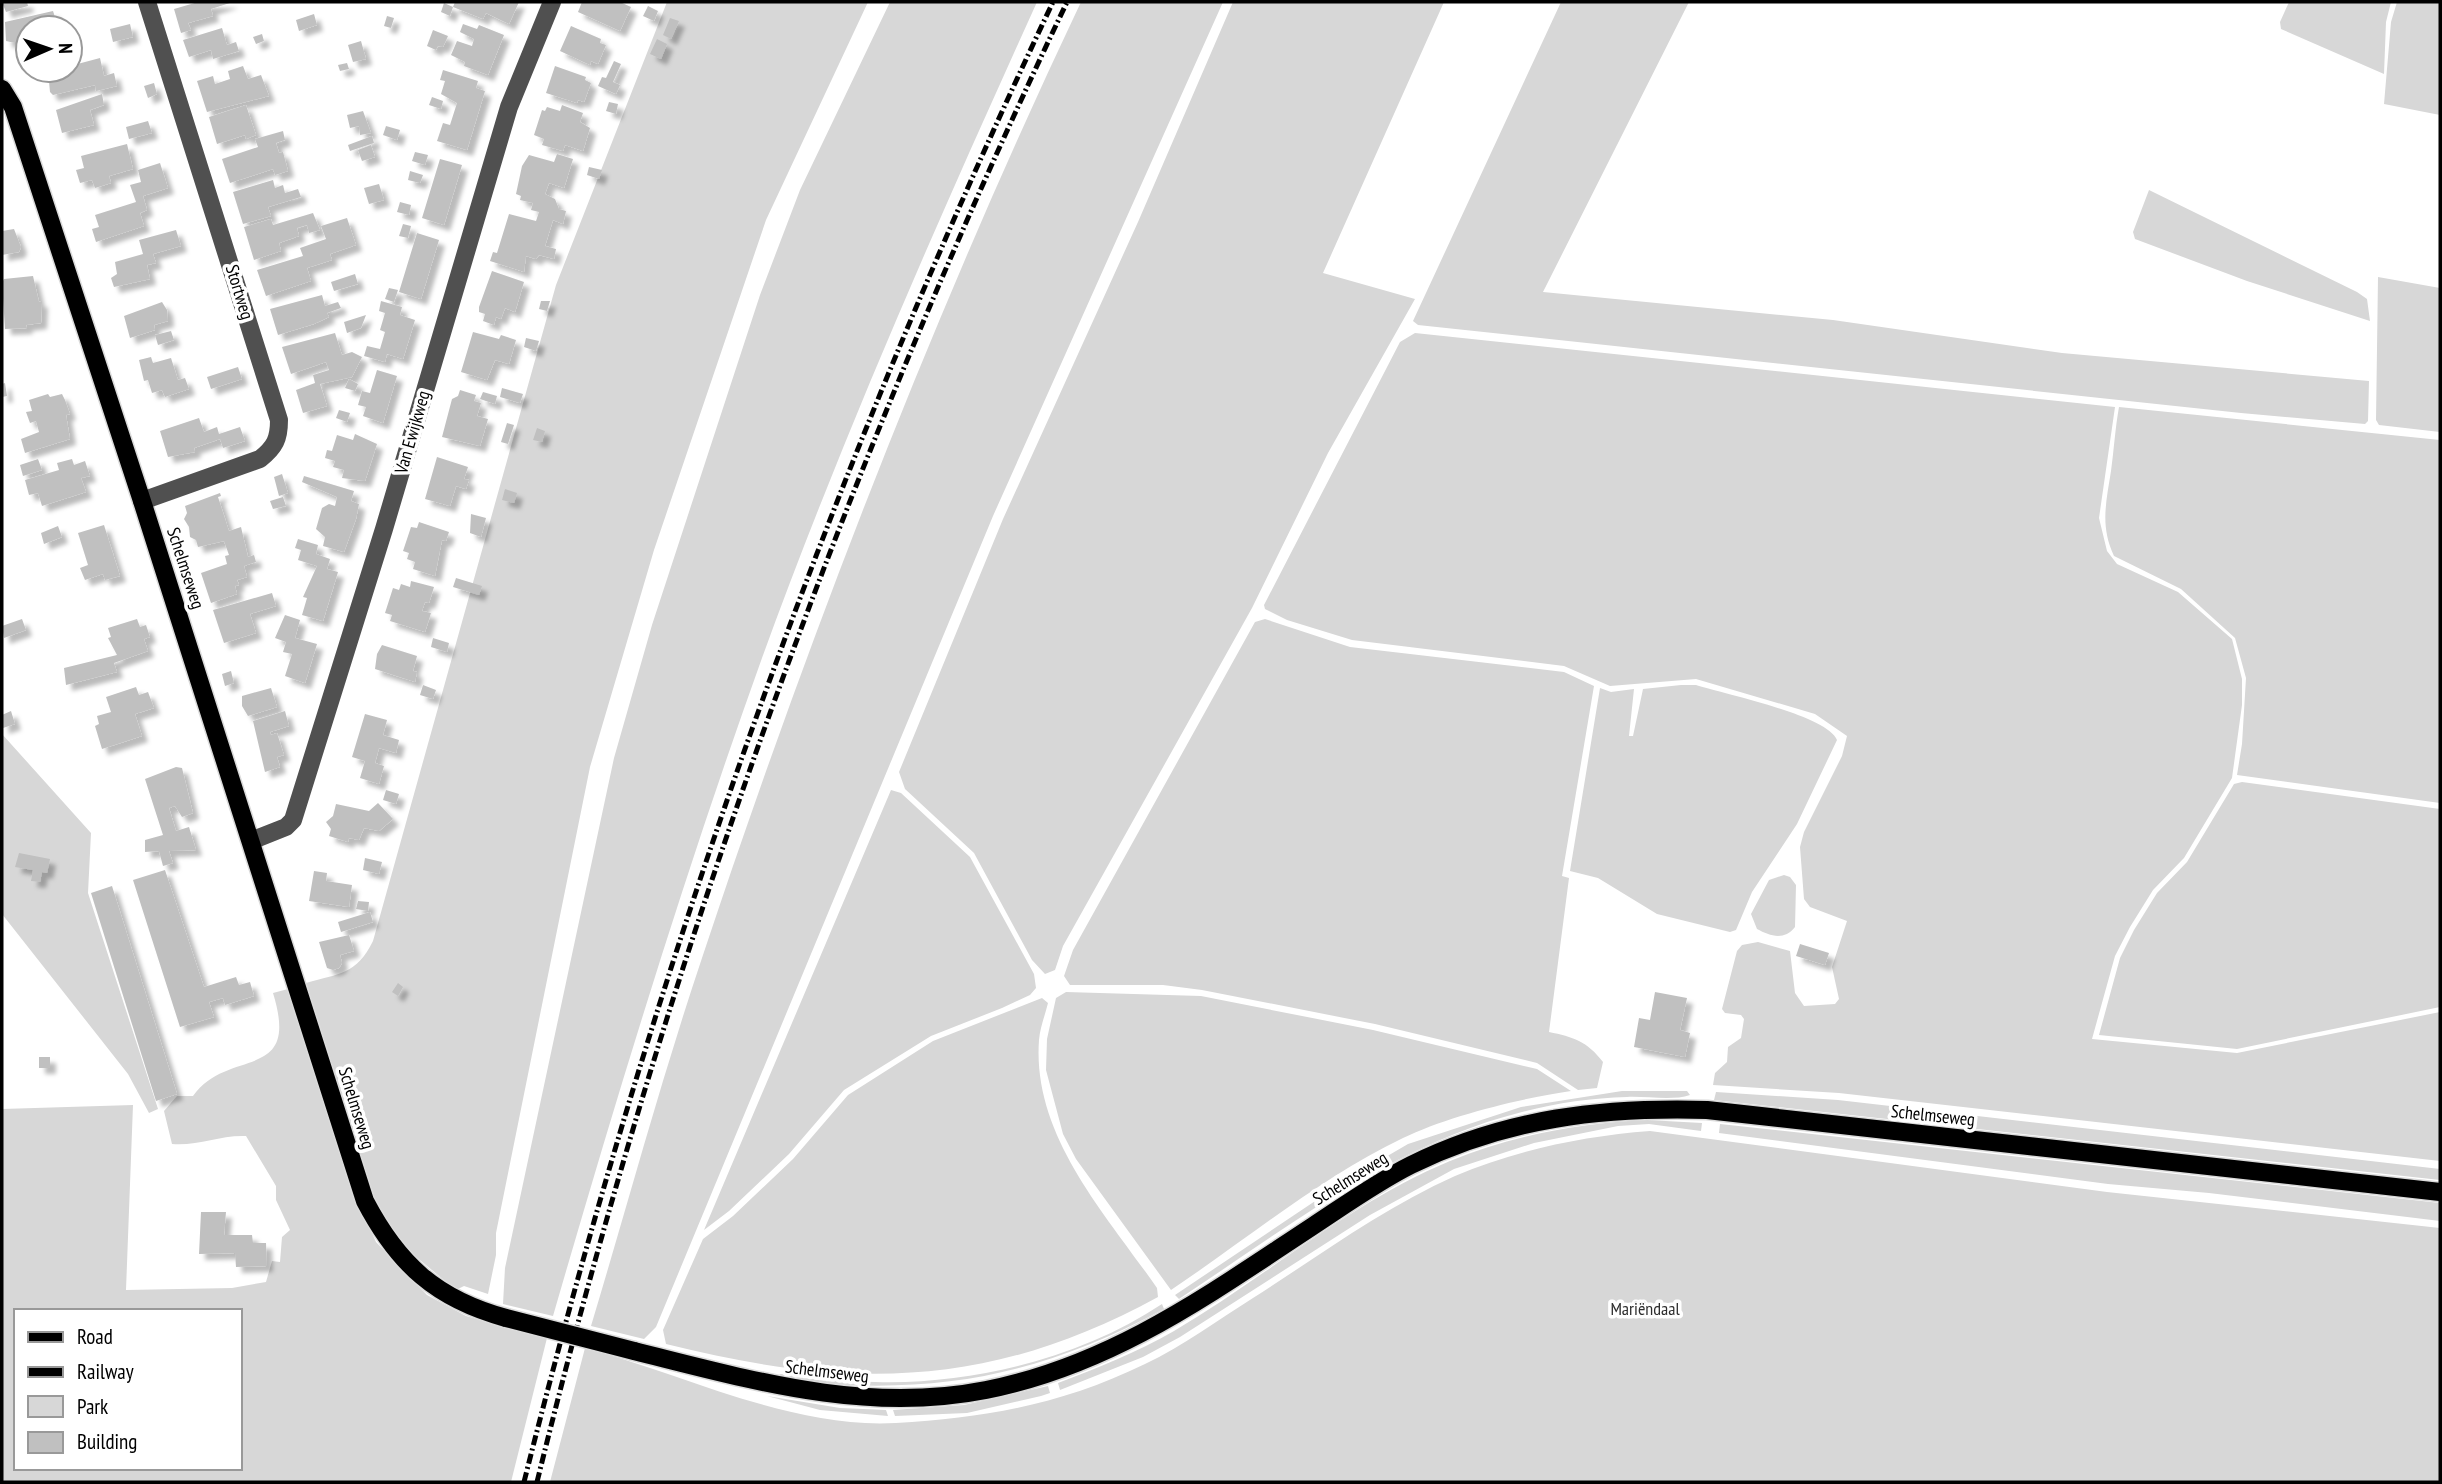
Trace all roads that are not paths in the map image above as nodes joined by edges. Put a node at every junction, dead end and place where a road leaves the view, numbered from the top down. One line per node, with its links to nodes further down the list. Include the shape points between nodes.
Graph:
1 (147, 2): 4 (street, Stortweg, via 279,428 272,449 260,458)
2 (552, 2): 5 (street, Van Ewijkweg, via 509,107 293,820)
3 (2, 89): 4 (main road, Schelmseweg, via 13,107)
4 (142, 501): 5 (main road, Schelmseweg)
5 (251, 841): 6 (main road, Schelmseweg, bridge, via 361,1189 383,1234 432,1286 452,1299 506,1318 797,1391 885,1399 951,1395 1050,1374 1119,1347 1179,1314 1410,1166 1527,1123 1594,1111 1707,1110)
6 (2440, 1192)

